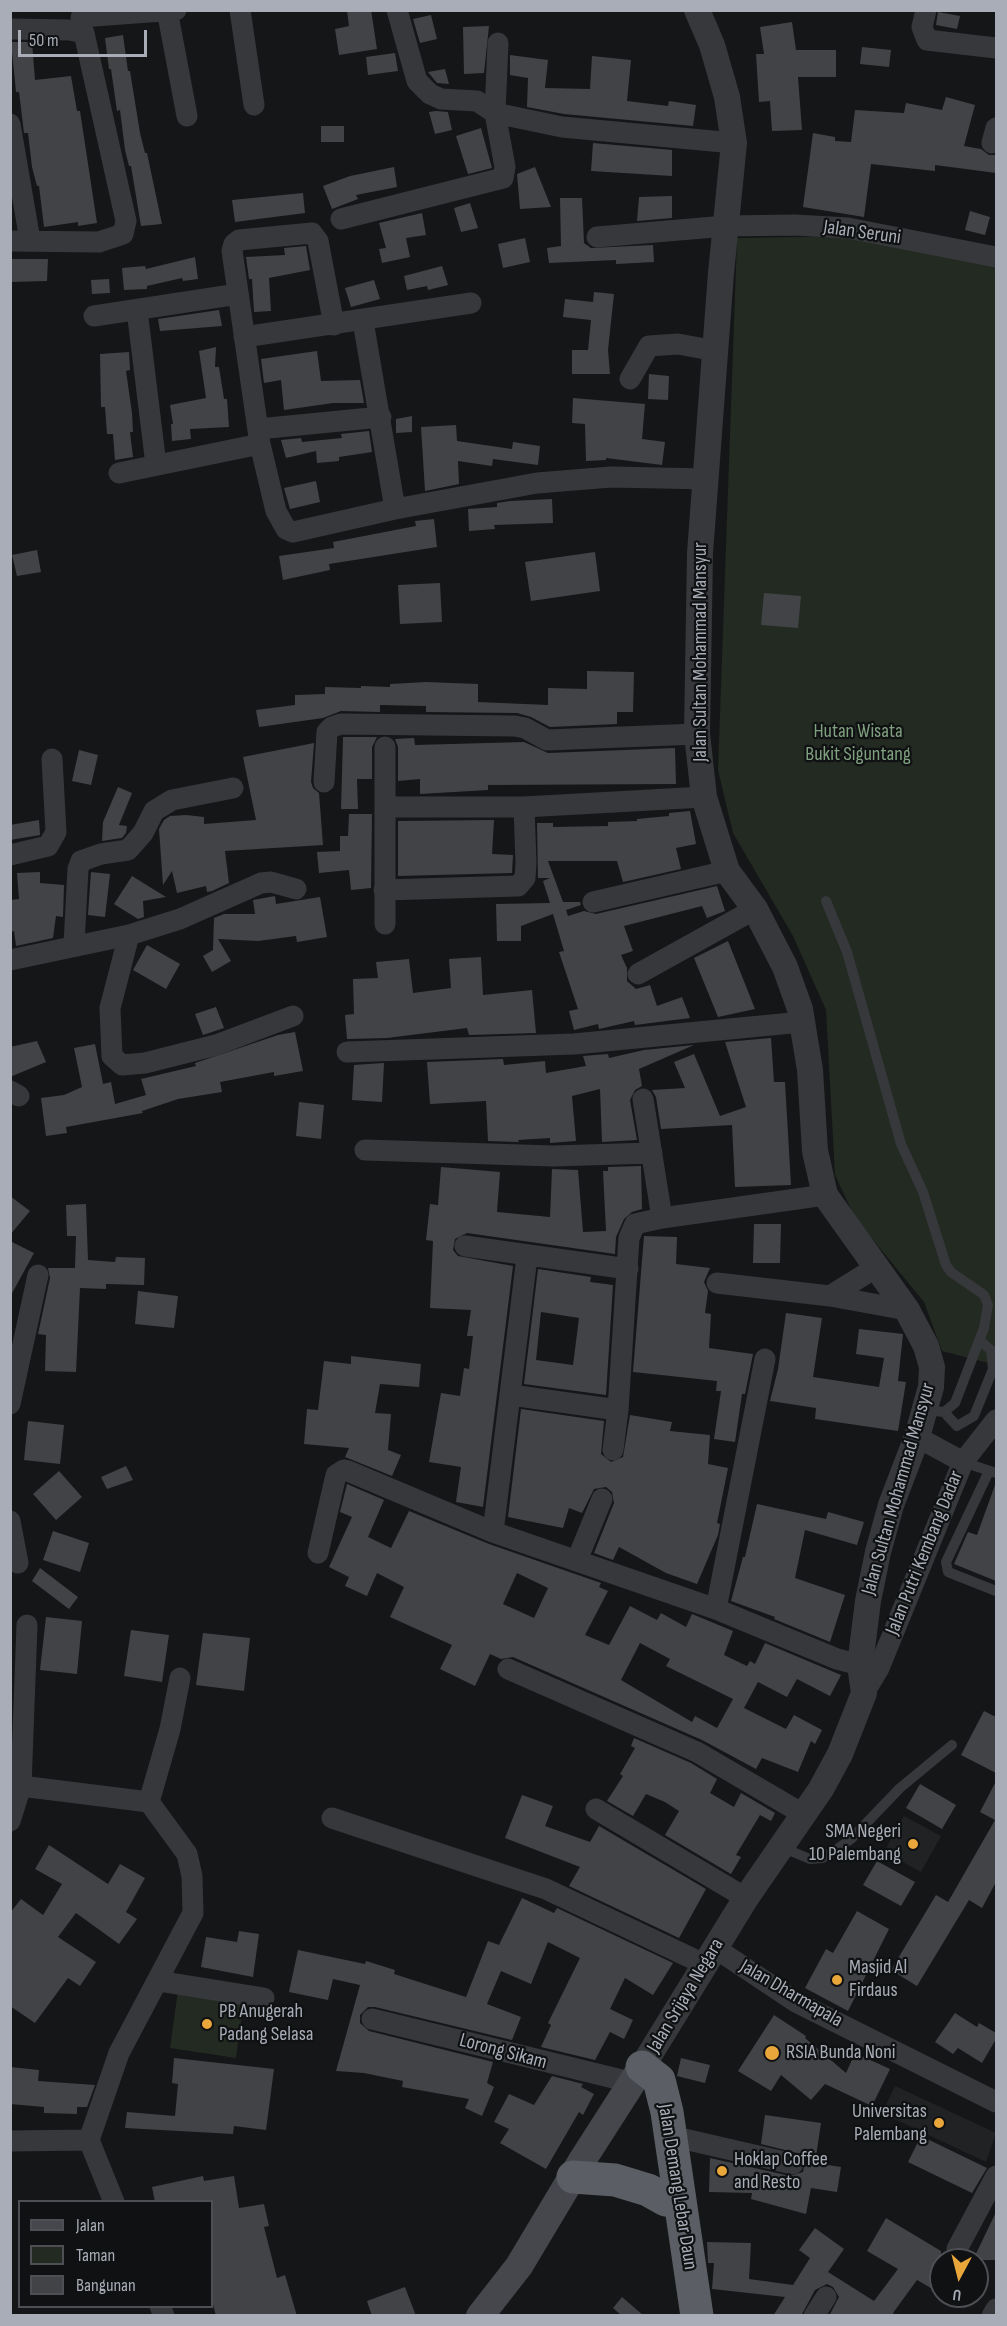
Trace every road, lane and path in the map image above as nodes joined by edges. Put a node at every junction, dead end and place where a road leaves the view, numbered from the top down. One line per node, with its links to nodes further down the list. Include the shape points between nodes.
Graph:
1 (240, 10): 10 (street)
2 (397, 10): 11 (street, via 422,87 441,99 477,102)
3 (697, 10): 14 (street, Jalan Sultan Mohammad Mansyur, via 727,97)
4 (926, 10): 9 (street, via 922,27 927,40)
5 (170, 11): 6 (street); 12 (street)
6 (82, 20): 7 (street, via 70,30); 18 (street, via 126,220 123,234 99,242)
7 (10, 29)
8 (498, 43): 11 (street)
9 (996, 48)
10 (254, 105)
11 (495, 113): 14 (street, via 562,127); 15 (street, via 505,167 503,178)
12 (187, 116)
13 (10, 124): 18 (street)
14 (735, 143): 16 (street, Jalan Sultan Mohammad Mansyur)
15 (341, 219)
16 (726, 226): 17 (street, Jalan Seruni); 19 (street, Jalan Seruni, via 848,228); 27 (street, Jalan Sultan Mohammad Mansyur)
17 (597, 237)
18 (20, 241)
19 (996, 257)
20 (238, 294): 22 (street); 25 (street, via 234,244 239,240 312,233 318,241); 26 (street)
21 (471, 303): 24 (street)
22 (137, 310): 23 (street); 31 (street)
23 (94, 316)
24 (363, 321): 25 (street); 29 (street)
25 (334, 325): 26 (street)
26 (244, 337): 30 (street)
27 (716, 351): 28 (street, via 678,344 649,346); 33 (street, Jalan Sultan Mohammad Mansyur)
28 (630, 379)
29 (381, 417): 30 (street); 34 (street)
30 (259, 436): 31 (street); 34 (street, via 276,511 286,529 307,530)
31 (156, 465): 32 (street)
32 (119, 473)
33 (706, 479): 34 (street, via 611,477 537,483); 35 (street, Jalan Sultan Mohammad Mansyur, via 700,553)
34 (394, 509)
35 (697, 734): 38 (street, via 547,740 515,726 341,724 327,732); 40 (street, Jalan Sultan Mohammad Mansyur)
36 (385, 747): 41 (street)
37 (52, 759): 43 (street, via 56,832 48,846)
38 (324, 782)
39 (233, 788): 52 (street, via 172,800 154,811 143,833 128,850 81,861)
40 (704, 797): 42 (street); 44 (street, Jalan Sultan Mohammad Mansyur)
41 (385, 807): 42 (street); 46 (street)
42 (524, 807): 46 (street, via 525,878 518,886)
43 (10, 855)
44 (727, 871): 48 (street); 49 (street, Jalan Sultan Mohammad Mansyur)
45 (296, 890): 51 (street, via 261,883 180,919)
46 (384, 890): 50 (street)
47 (826, 901): 71 (lane, via 847,952 901,1144 923,1192 946,1265 984,1295 988,1305)
48 (593, 902)
49 (755, 909): 54 (street); 56 (street, Jalan Sultan Mohammad Mansyur, via 785,967)
50 (385, 924)
51 (129, 935): 52 (street); 55 (street, via 110,1008 112,1056 122,1065 216,1045)
52 (74, 945): 53 (street)
53 (10, 960)
54 (638, 974)
55 (293, 1016)
56 (802, 1022): 57 (street, via 574,1044); 61 (street, Jalan Sultan Mohammad Mansyur, via 810,1070 815,1151)
57 (347, 1052)
58 (644, 1099): 60 (street)
59 (365, 1149): 60 (street, via 553,1156)
60 (652, 1153): 62 (street)
61 (825, 1195): 62 (street); 65 (street, Jalan Sultan Mohammad Mansyur)
62 (662, 1218): 66 (street, via 642,1222 631,1231)
63 (465, 1246): 64 (street)
64 (527, 1257): 66 (street); 73 (street)
65 (875, 1268): 69 (street); 70 (street, Jalan Sultan Mohammad Mansyur)
66 (628, 1269): 75 (street)
67 (38, 1275): 74 (street)
68 (717, 1283): 69 (street)
69 (830, 1296): 70 (street)
70 (907, 1310): 76 (street, Jalan Sultan Mohammad Mansyur, via 932,1367)
71 (979, 1340): 76 (lane, via 955,1402); 76 (lane, via 991,1350 993,1369 974,1416 957,1426)
72 (765, 1359): 89 (street)
73 (511, 1395): 75 (street); 84 (street)
74 (10, 1404)
75 (618, 1410): 79 (street)
76 (934, 1411): 78 (street, Jalan Sultan Mohammad Mansyur)
77 (996, 1420): 80 (street, Jalan Putri Kembang Dadar)
78 (917, 1437): 80 (street); 91 (street, Jalan Sultan Mohammad Mansyur, via 878,1552)
79 (613, 1450)
80 (963, 1462): 81 (lane); 95 (street, Jalan Putri Kembang Dadar, via 879,1668)
81 (993, 1472): 88 (lane, via 946,1562 948,1572)
82 (603, 1499): 86 (street)
83 (10, 1521): 87 (street)
84 (494, 1532): 85 (street, via 344,1470 336,1476); 86 (street)
85 (318, 1553)
86 (577, 1560): 89 (street)
87 (18, 1563)
88 (996, 1591)
89 (716, 1609): 91 (street)
90 (27, 1625): 94 (street)
91 (860, 1665): 95 (street, Jalan Srijaya Negara)
92 (508, 1669): 100 (street, via 697,1752)
93 (180, 1678): 98 (street)
94 (18, 1683): 97 (street)
95 (864, 1693): 100 (street, Jalan Srijaya Negara, via 840,1754)
96 (952, 1745): 103 (lane, via 833,1852 810,1859)
97 (21, 1786): 98 (street); 102 (street)
98 (149, 1802): 106 (street, via 187,1854 192,1876 193,1913)
99 (596, 1809): 104 (street)
100 (803, 1814): 103 (street, Jalan Srijaya Negara)
101 (332, 1818): 105 (street, Jalan Dharmapala, via 546,1889)
102 (10, 1821)
103 (781, 1847): 104 (street, Jalan Srijaya Negara)
104 (746, 1898): 105 (street, Jalan Srijaya Negara)
105 (710, 1956): 109 (street, Jalan Srijaya Negara); 110 (street, Jalan Dharmapala)
106 (158, 1981): 107 (street); 112 (street, via 119,2053)
107 (264, 1998)
108 (372, 2019): 109 (street, Lorong Sikam)
109 (638, 2075): 111 (highway, Jalan Demang Lebar Daun, via 659,2079); 115 (main road, Jalan Srijaya Negara); 118 (highway, Jalan Demang Lebar Daun, via 653,2111)
110 (996, 2102)
111 (671, 2136): 114 (street); 124 (highway, Jalan Demang Lebar Daun)
112 (89, 2140): 113 (street); 117 (street)
113 (10, 2141)
114 (793, 2164)
115 (573, 2176): 118 (highway, via 615,2180); 122 (main road, Jalan Srijaya Negara, via 519,2266)
116 (996, 2176): 119 (street)
117 (113, 2200)
118 (666, 2200): 123 (highway, Jalan Demang Lebar Daun)
119 (958, 2248)
120 (826, 2297): 125 (street)
121 (996, 2309): 126 (street)
122 (480, 2316)
123 (682, 2316)
124 (698, 2316)
125 (814, 2316)
126 (992, 2316)

